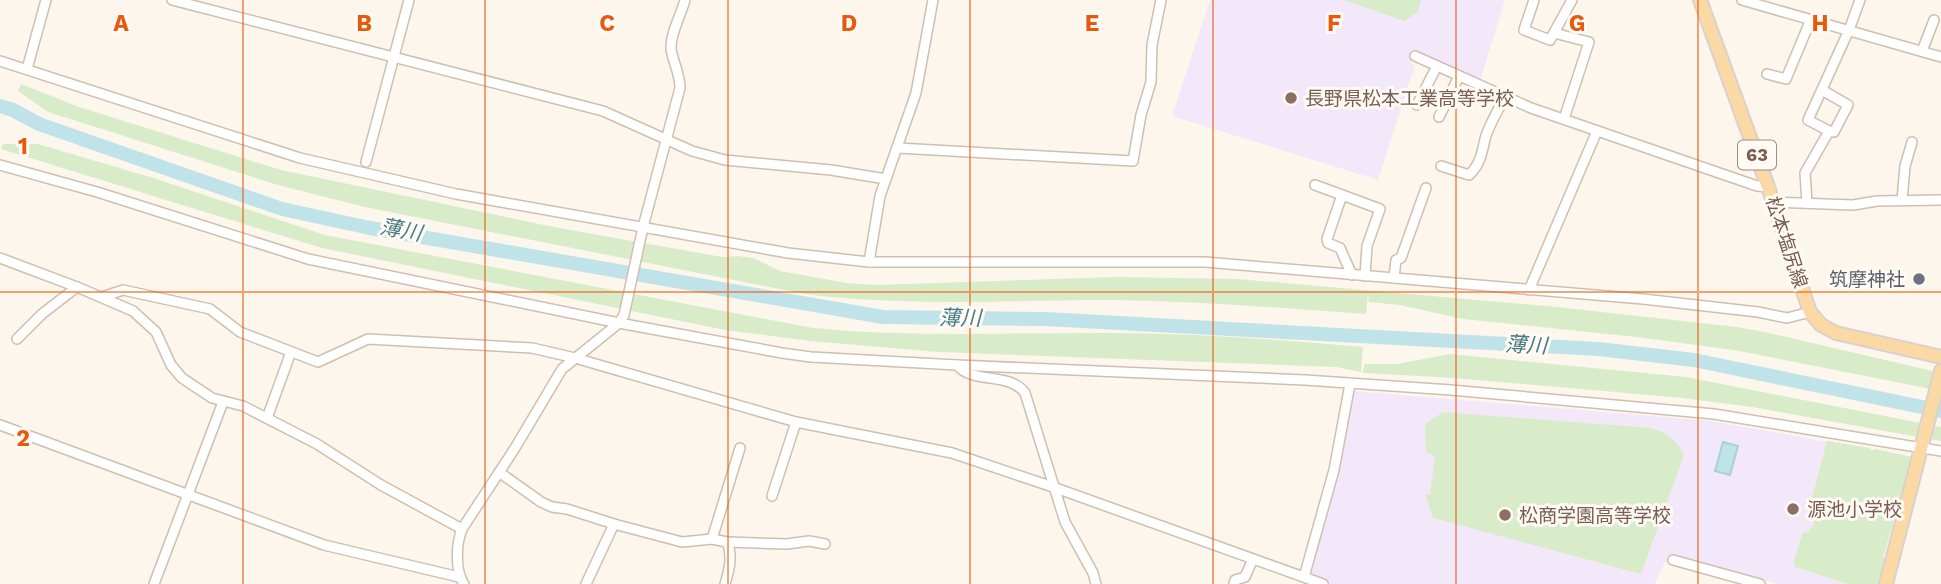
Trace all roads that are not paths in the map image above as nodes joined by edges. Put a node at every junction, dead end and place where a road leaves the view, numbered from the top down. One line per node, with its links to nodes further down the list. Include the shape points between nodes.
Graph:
1 (46, 0): 23 (street)
2 (172, 0): 20 (street)
3 (409, 0): 20 (street)
4 (685, 0): 33 (street, via 671,40 680,88)
5 (933, 0): 35 (street, via 922,70)
6 (1161, 0): 35 (street, via 1151,82 1133,160)
7 (1534, 0): 16 (street, via 1524,30 1550,40)
8 (1572, 0): 16 (street)
9 (1700, 0): 43 (main road, 松本塩尻線 / 63)
10 (1746, 0): 12 (street)
11 (1860, 0): 15 (street)
12 (1778, 5): 13 (street)
13 (1811, 19): 15 (street); 24 (street, via 1786,79)
14 (1934, 20): 17 (street)
15 (1849, 30): 17 (street); 26 (street)
16 (1554, 33): 30 (street, via 1589,42)
17 (1922, 51): 19 (street)
18 (1415, 57): 22 (street)
19 (1941, 57)
20 (394, 58): 33 (street, via 603,111); 36 (street)
21 (0, 61): 23 (street)
22 (1437, 66): 25 (street); 28 (street)
23 (27, 69): 39 (street, via 281,152)
24 (1767, 75)
25 (1459, 76): 27 (street); 29 (street)
26 (1822, 90): 32 (street, via 1808,120); 32 (street, via 1848,105 1834,132)
27 (1505, 97): 30 (street); 38 (street, via 1475,169 1469,175)
28 (1417, 105)
29 (1439, 117)
30 (1564, 119): 31 (street)
31 (1597, 131): 43 (street); 57 (street)
32 (1829, 131): 49 (street, via 1805,173)
33 (667, 140): 41 (street, via 725,160); 50 (street)
34 (1912, 142): 46 (street)
35 (898, 148): 41 (street)
36 (366, 162): 39 (street); 40 (street)
37 (0, 165): 60 (street, via 308,259)
38 (1441, 166)
39 (355, 171): 40 (street)
40 (369, 174): 50 (street)
41 (886, 178): 52 (street)
42 (1315, 186): 45 (street)
43 (1769, 187): 48 (main road, 松本塩尻線 / 63)
44 (1426, 188): 55 (street, via 1401,258 1396,260)
45 (1342, 195): 53 (street, via 1327,239 1340,248); 54 (street, via 1380,209 1367,246)
46 (1902, 200): 47 (street); 49 (street)
47 (1941, 200)
48 (1774, 202): 49 (street); 59 (main road, 松本塩尻線 / 63)
49 (1807, 203)
50 (642, 232): 52 (street); 60 (street)
51 (0, 258): 56 (street)
52 (869, 262): 53 (street, via 1205,262)
53 (1352, 275): 54 (street)
54 (1364, 276): 55 (street)
55 (1394, 278): 57 (street)
56 (78, 287): 58 (street); 61 (street)
57 (1528, 290): 59 (street, via 1787,318)
58 (102, 297): 62 (street, via 123,290 211,309 240,332); 68 (street, via 133,311 160,339 182,378)
59 (1810, 312): 63 (main road, 松本塩尻線, via 1821,325 1836,332)
60 (621, 319): 64 (street); 65 (street, via 811,357)
61 (18, 338)
62 (291, 352): 64 (street, via 318,362 368,339 532,348); 69 (street)
63 (1941, 357)
64 (575, 358): 70 (street); 75 (street, via 555,378)
65 (957, 365): 67 (street); 76 (street, via 963,373 1020,387)
66 (1941, 371): 72 (main road)
67 (1350, 384): 72 (street, via 1714,414); 86 (street, via 1334,470)
68 (223, 402): 69 (street); 77 (street)
69 (267, 418): 80 (street)
70 (796, 422): 76 (street, via 952,453); 78 (street)
71 (0, 425): 77 (street)
72 (1923, 444): 74 (street); 95 (main road)
73 (740, 448): 81 (street)
74 (1941, 451)
75 (499, 472): 79 (street, via 541,502); 80 (street)
76 (1052, 487): 84 (street); 91 (street)
77 (189, 494): 87 (street, via 324,545); 88 (street)
78 (772, 496)
79 (614, 524): 81 (street, via 682,542); 89 (street)
80 (462, 529): 87 (street)
81 (712, 539): 82 (street)
82 (727, 542): 83 (street); 90 (street, via 730,562)
83 (825, 544)
84 (1253, 559): 86 (street); 92 (street, via 1245,577)
85 (1673, 559): 94 (street)
86 (1304, 577): 93 (street)
87 (461, 580)
88 (154, 584)
89 (586, 584)
90 (725, 584)
91 (1096, 584)
92 (1234, 584)
93 (1322, 584)
94 (1760, 584)
95 (1886, 584)

